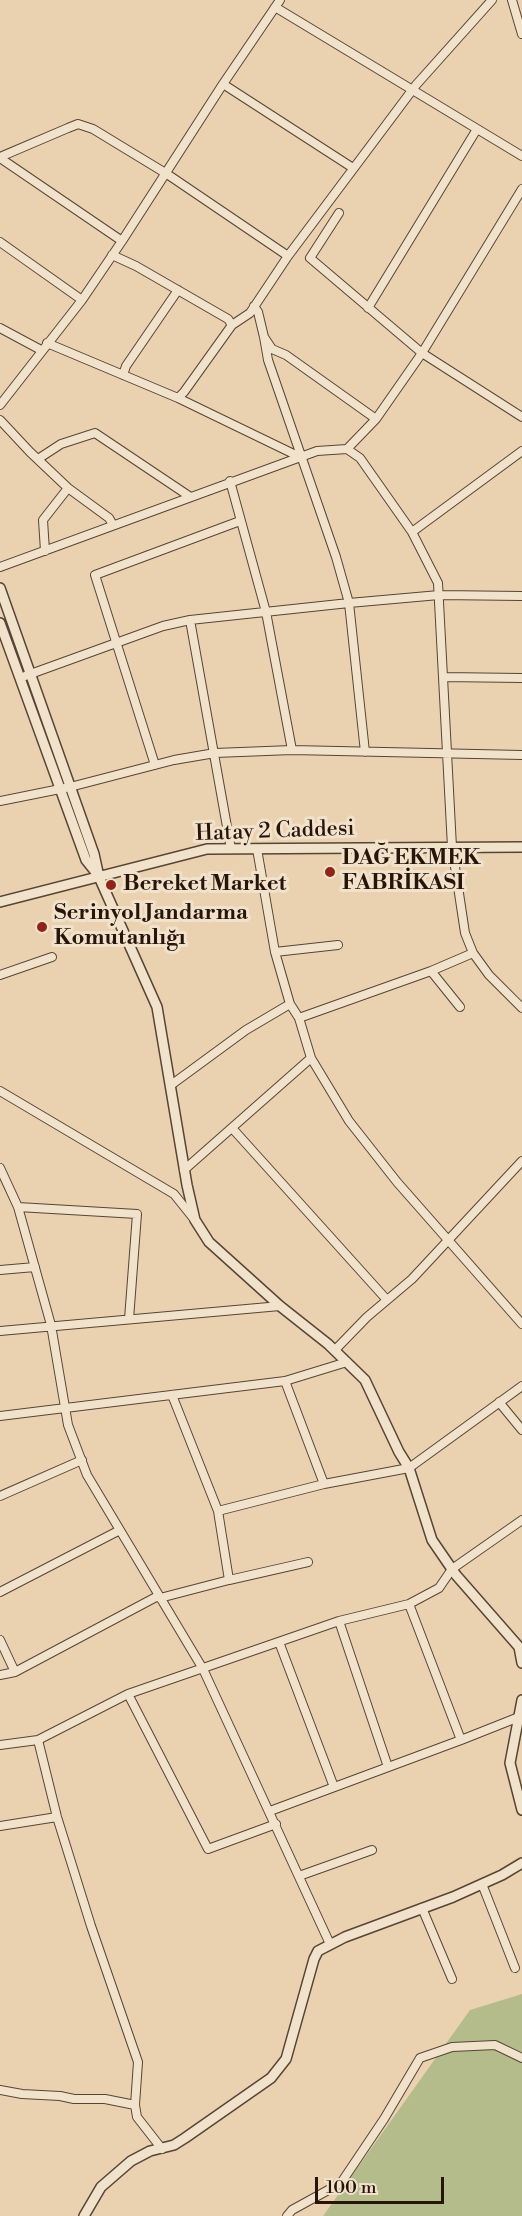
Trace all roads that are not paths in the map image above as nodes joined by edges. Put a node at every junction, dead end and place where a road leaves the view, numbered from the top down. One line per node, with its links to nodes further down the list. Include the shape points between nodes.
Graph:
1 (492, 0): 6 (street)
2 (512, 0): 4 (street)
3 (277, 3): 5 (street); 6 (street)
4 (522, 34)
5 (223, 84): 10 (street); 11 (street)
6 (412, 90): 7 (street); 10 (street)
7 (477, 129): 8 (street); 21 (street)
8 (522, 156)
9 (0, 158): 11 (street, via 78,124); 15 (street)
10 (353, 168): 17 (street)
11 (167, 174): 15 (street); 17 (street)
12 (522, 189): 27 (street)
13 (339, 213): 21 (street, via 310,258)
14 (0, 242): 19 (street)
15 (123, 242): 16 (street)
16 (112, 255): 18 (street); 19 (street)
17 (288, 256): 20 (street)
18 (178, 290): 22 (street); 28 (street)
19 (82, 300): 25 (street)
20 (254, 306): 22 (street); 24 (street)
21 (369, 308): 27 (street)
22 (232, 325): 29 (street)
23 (0, 328): 26 (street)
24 (264, 337): 32 (street, via 272,349); 36 (street)
25 (47, 343): 26 (street); 28 (street)
26 (41, 350): 30 (street)
27 (422, 353): 31 (street); 32 (street)
28 (123, 375): 29 (street)
29 (178, 398): 36 (street)
30 (0, 405)
31 (522, 417)
32 (376, 419): 34 (street)
33 (0, 420): 37 (street)
34 (347, 448): 36 (street); 43 (street, via 360,458)
35 (522, 451): 43 (street)
36 (300, 457): 38 (street); 49 (street)
37 (38, 459): 39 (street); 40 (street, via 61,444 95,433)
38 (230, 481): 40 (street); 41 (street)
39 (68, 488): 42 (street); 44 (street, via 44,520)
40 (189, 496): 42 (street)
41 (240, 521): 50 (street); 53 (street, via 95,575)
42 (113, 525): 44 (street)
43 (412, 532): 47 (street, via 438,583)
44 (45, 551): 45 (street)
45 (0, 567)
46 (0, 588): 54 (street)
47 (439, 595): 48 (street); 49 (street); 55 (street)
48 (522, 596)
49 (349, 603): 50 (street); 59 (street)
50 (266, 612): 51 (street); 58 (street)
51 (190, 620): 53 (street); 60 (street)
52 (0, 623): 56 (street)
53 (115, 644): 54 (street); 63 (street)
54 (30, 674): 56 (street); 64 (street)
55 (443, 677): 57 (street); 61 (street)
56 (19, 678): 65 (street)
57 (522, 678)
58 (292, 750): 59 (street); 60 (street)
59 (365, 752): 61 (street)
60 (215, 753): 63 (street); 69 (street)
61 (447, 754): 62 (street); 67 (street)
62 (522, 755)
63 (155, 765): 64 (street)
64 (70, 787): 65 (street); 71 (street)
65 (60, 789): 66 (street); 71 (street, via 86,861)
66 (0, 801)
67 (452, 847): 68 (street, Hatay 2 Caddesi); 70 (street, Hatay 2 Caddesi); 75 (street, via 465,933)
68 (522, 847)
69 (231, 849): 70 (street, Hatay 2 Caddesi); 71 (street, Hatay 2 Caddesi, via 207,849)
70 (257, 849): 74 (street)
71 (99, 877): 72 (street, Hatay 2 Caddesi); 84 (street, via 157,1007)
72 (0, 902)
73 (338, 945): 74 (street)
74 (275, 952): 79 (street)
75 (472, 953): 77 (street); 81 (street)
76 (52, 957): 78 (street)
77 (431, 971): 80 (street); 82 (street)
78 (0, 975)
79 (290, 1004): 82 (street); 84 (street, via 246,1030)
80 (460, 1007)
81 (522, 1008)
82 (299, 1018): 83 (street)
83 (311, 1058): 86 (street); 92 (street, via 349,1121)
84 (171, 1085): 89 (street)
85 (0, 1090): 91 (street, via 174,1194)
86 (231, 1128): 89 (street); 95 (street)
87 (522, 1161): 92 (street)
88 (0, 1168): 90 (street)
89 (184, 1170): 91 (street)
90 (18, 1207): 93 (street); 97 (street, via 136,1214)
91 (195, 1220): 96 (street, via 209,1242)
92 (448, 1240): 95 (street); 98 (street)
93 (35, 1267): 94 (street); 99 (street)
94 (0, 1270)
95 (387, 1300): 101 (street)
96 (280, 1306): 97 (street); 101 (street)
97 (129, 1319): 99 (street)
98 (522, 1324)
99 (51, 1325): 100 (street); 107 (street)
100 (0, 1331)
101 (334, 1350): 102 (street)
102 (347, 1362): 103 (street); 111 (street, via 365,1380)
103 (285, 1381): 105 (street); 112 (street)
104 (522, 1386): 106 (street)
105 (172, 1395): 107 (street); 114 (street)
106 (499, 1402): 109 (street); 111 (street)
107 (65, 1408): 108 (street); 110 (street)
108 (0, 1416)
109 (522, 1430)
110 (82, 1460): 113 (street); 116 (street)
111 (410, 1468): 112 (street); 118 (street, via 432,1540)
112 (324, 1484): 114 (street)
113 (0, 1496)
114 (218, 1511): 119 (street)
115 (522, 1520): 118 (street)
116 (120, 1530): 120 (street); 121 (street)
117 (308, 1562): 119 (street)
118 (452, 1569): 122 (street, via 439,1588); 126 (street)
119 (229, 1580): 121 (street)
120 (0, 1592)
121 (159, 1597): 128 (street); 129 (street)
122 (409, 1604): 123 (street); 135 (street)
123 (339, 1621): 125 (street); 137 (street)
124 (0, 1640): 129 (street)
125 (279, 1642): 128 (street); 138 (street)
126 (521, 1652): 127 (street)
127 (522, 1663)
128 (202, 1669): 131 (street); 140 (street)
129 (15, 1672): 130 (street)
130 (0, 1675)
131 (128, 1694): 134 (street); 142 (street, via 208,1850)
132 (522, 1700): 133 (street)
133 (519, 1717): 135 (street); 139 (street, via 510,1763)
134 (38, 1740): 136 (street); 141 (street)
135 (461, 1740): 137 (street)
136 (0, 1745)
137 (388, 1767): 138 (street)
138 (334, 1787): 140 (street)
139 (522, 1810)
140 (270, 1811): 142 (street)
141 (57, 1817): 143 (street); 154 (street, via 138,2062)
142 (276, 1824): 146 (street)
143 (0, 1826)
144 (372, 1850): 146 (street)
145 (522, 1863): 147 (street)
146 (299, 1876): 149 (street)
147 (482, 1884): 148 (street); 150 (street)
148 (422, 1908): 149 (street); 151 (street)
149 (330, 1944): 155 (street, via 318,1951 314,1959 286,2059 272,2078 185,2138)
150 (514, 1968)
151 (452, 1979)
152 (522, 2058): 157 (street, via 495,2045 452,2047 420,2058 341,2183)
153 (0, 2090): 154 (street)
154 (135, 2105): 155 (street, via 137,2117)
155 (162, 2149): 156 (street, via 131,2160 101,2187)
156 (84, 2216)
157 (287, 2216)

